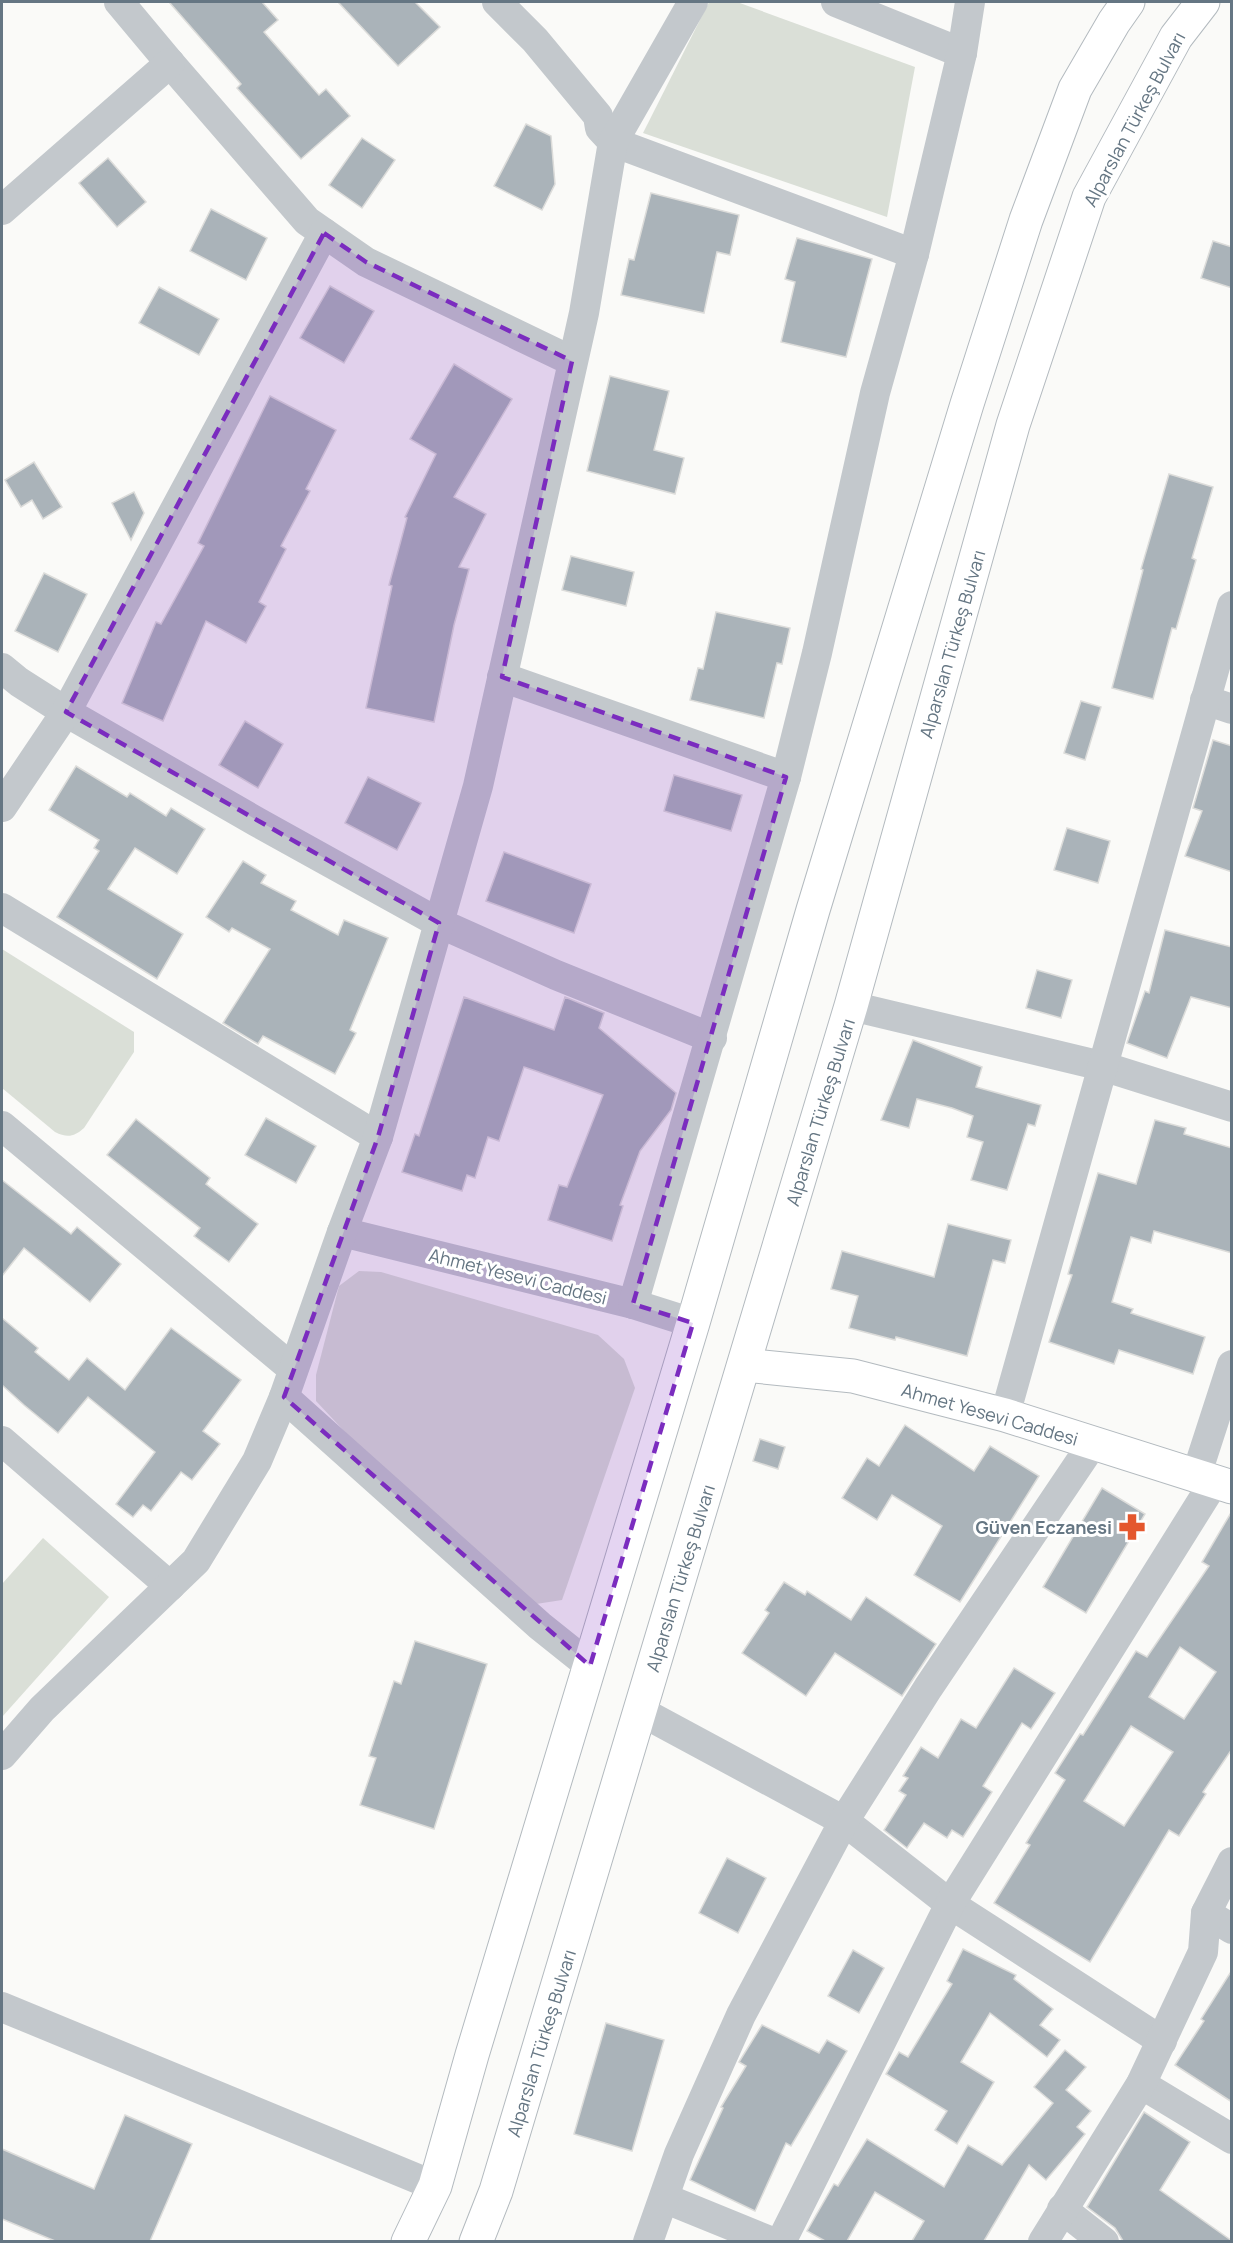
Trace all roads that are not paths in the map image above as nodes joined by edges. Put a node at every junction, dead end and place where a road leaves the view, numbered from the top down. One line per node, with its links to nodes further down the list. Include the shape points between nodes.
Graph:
1 (119, 2): 9 (street)
2 (497, 2): 10 (street, via 535,40 598,116 600,128)
3 (693, 2): 10 (street)
4 (836, 2): 8 (street)
5 (970, 2): 8 (street)
6 (1128, 2): 32 (main road, via 1075,89 1026,220 813,910)
7 (1203, 2): 24 (main road, Alparslan Türkeş Bulvarı, via 1176,37 1089,197 1013,424)
8 (962, 53): 13 (street)
9 (170, 63): 11 (street); 12 (street, via 307,221)
10 (614, 142): 13 (street); 14 (street)
11 (2, 210)
12 (324, 233): 14 (street, via 366,262); 19 (street)
13 (914, 254): 20 (street, via 875,393)
14 (572, 361): 17 (street)
15 (1232, 606): 18 (street)
16 (2, 668): 19 (street)
17 (502, 677): 20 (street); 23 (street, via 478,786)
18 (1218, 705): 26 (street)
19 (66, 712): 21 (street); 23 (street)
20 (786, 777): 25 (street)
21 (2, 807)
22 (2, 908): 29 (street)
23 (439, 923): 25 (street); 29 (street)
24 (851, 1006): 26 (street); 33 (main road, Alparslan Türkeş Bulvarı)
25 (712, 1038): 31 (street)
26 (1102, 1066): 27 (street); 37 (street)
27 (1232, 1107)
28 (2, 1126): 35 (street)
29 (378, 1137): 30 (street)
30 (342, 1232): 31 (street, Ahmet Yesevi Caddesi); 35 (street)
31 (633, 1304): 32 (street, Ahmet Yesevi Caddesi)
32 (693, 1323): 42 (main road)
33 (744, 1365): 37 (main road, Ahmet Yesevi Caddesi, via 853,1376); 43 (main road, Alparslan Türkeş Bulvarı)
34 (1232, 1365): 40 (street)
35 (293, 1369): 36 (street)
36 (284, 1397): 41 (street, via 257,1461 196,1561); 42 (street)
37 (1005, 1415): 39 (main road, Ahmet Yesevi Caddesi)
38 (2, 1441): 41 (street)
39 (1093, 1443): 40 (main road, Ahmet Yesevi Caddesi); 45 (street, via 928,1688)
40 (1214, 1482): 47 (street)
41 (170, 1586): 44 (street, via 42,1709)
42 (590, 1666): 54 (main road)
43 (640, 1711): 45 (street); 58 (main road, Alparslan Türkeş Bulvarı, via 496,2191)
44 (2, 1755)
45 (844, 1821): 47 (street); 55 (street, via 741,2015)
46 (1232, 1862): 48 (street)
47 (950, 1904): 51 (street); 61 (street)
48 (1206, 1913): 49 (street); 51 (street, via 1203,1952)
49 (1232, 1929)
50 (2, 2007): 54 (street)
51 (1162, 2041): 52 (street)
52 (1141, 2084): 53 (street); 56 (street)
53 (1232, 2139)
54 (435, 2186): 57 (main road)
55 (664, 2198): 59 (street); 60 (street)
56 (1062, 2209): 62 (street); 63 (street)
57 (408, 2241)
58 (476, 2241)
59 (648, 2241)
60 (772, 2241)
61 (781, 2241)
62 (1043, 2241)
63 (1104, 2241)

